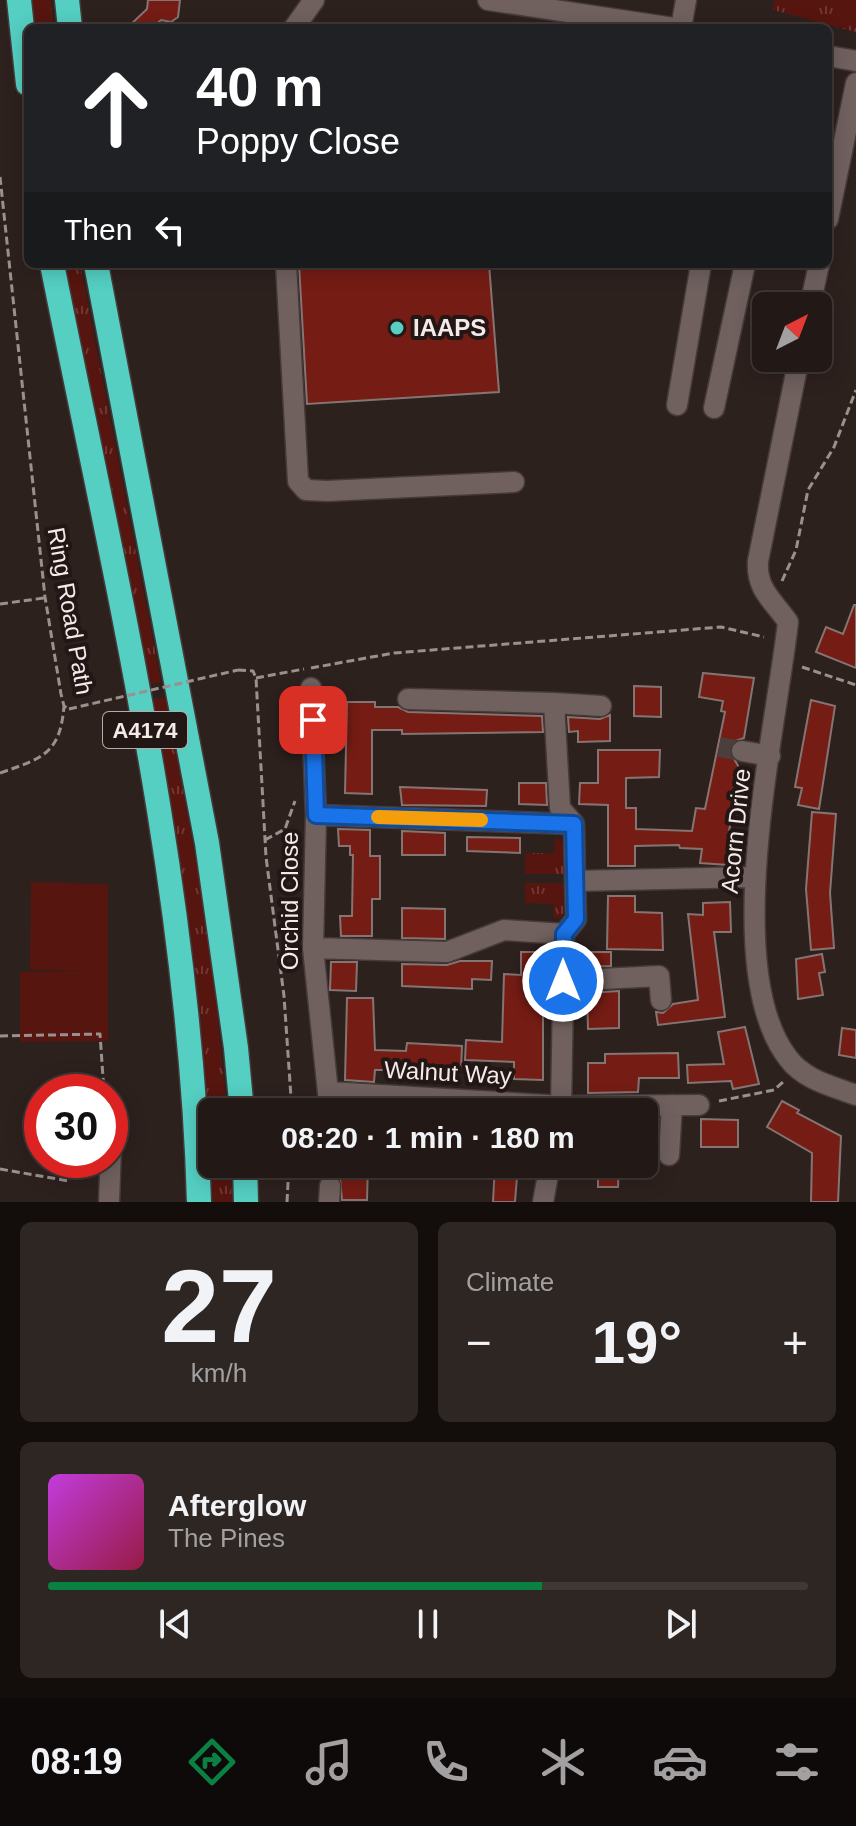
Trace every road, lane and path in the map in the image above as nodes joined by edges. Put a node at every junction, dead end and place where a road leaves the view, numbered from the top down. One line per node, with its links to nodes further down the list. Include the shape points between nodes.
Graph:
1 (19, 0): 11 (highway)
2 (67, 0): 7 (highway)
3 (314, 0): 8 (street)
4 (488, 0): 6 (street)
5 (686, 0): 10 (street)
6 (552, 4): 9 (street)
7 (70, 24)
8 (297, 24)
9 (654, 24)
10 (682, 24)
11 (24, 47)
12 (832, 57): 13 (street)
13 (856, 61)
14 (854, 90): 16 (street)
15 (0, 177): 30 (path, Ring Road Path)
16 (832, 199)
17 (53, 268): 74 (highway, A4174, via 177,914 196,1106)
18 (97, 268): 59 (highway, A4174, via 207,843)
19 (286, 268): 28 (street, via 298,481 306,490)
20 (700, 268): 26 (street)
21 (744, 268): 27 (street)
22 (818, 268): 23 (street)
23 (813, 292)
24 (796, 372): 29 (street, via 758,561 757,578)
25 (856, 390): 29 (path, via 834,447 808,490 780,586)
26 (677, 405)
27 (714, 408)
28 (514, 482)
29 (765, 596): 43 (street, Acorn Drive, via 788,622)
30 (45, 597): 31 (path); 41 (path, Ring Road Path)
31 (0, 604)
32 (721, 627): 34 (path, via 394,653)
33 (804, 668): 36 (path)
34 (290, 672): 35 (path); 37 (path)
35 (256, 678): 41 (path, Ring Road Path, bridge, via 253,671 238,670); 48 (path)
36 (856, 685)
37 (301, 687): 46 (street, Orchid Close)
38 (408, 699): 39 (street)
39 (554, 703): 40 (street); 47 (street, via 560,808)
40 (601, 706)
41 (67, 708): 44 (path, via 55,746)
42 (742, 751): 43 (street)
43 (770, 756): 49 (street, Acorn Drive)
44 (0, 773)
45 (295, 800): 48 (path, via 285,829)
46 (316, 815): 47 (street); 52 (street, Orchid Close)
47 (574, 824): 50 (street)
48 (265, 840): 60 (path)
49 (753, 877): 50 (street); 56 (street, Acorn Drive, via 762,990 776,1040)
50 (575, 881): 51 (street, via 576,919)
51 (564, 934): 52 (street, via 504,930 447,952); 53 (street)
52 (313, 948): 61 (street, Orchid Close)
53 (563, 981): 54 (street, via 659,976); 62 (street)
54 (661, 1000)
55 (0, 1036): 57 (path, via 100,1034)
56 (798, 1069): 58 (street, Acorn Drive); 64 (path, via 774,1090)
57 (103, 1074)
58 (856, 1095)
59 (241, 1098)
60 (291, 1098)
61 (329, 1098)
62 (562, 1098)
63 (672, 1105): 64 (street, Walnut Way); 65 (street, Walnut Way); 66 (street)
64 (699, 1105)
65 (658, 1106)
66 (669, 1155)
67 (0, 1169): 72 (path)
68 (110, 1178): 73 (street)
69 (245, 1178): 75 (highway)
70 (288, 1178): 76 (path)
71 (547, 1178): 77 (street)
72 (69, 1181)
73 (109, 1202)
74 (199, 1202)
75 (246, 1202)
76 (287, 1202)
77 (543, 1202)

